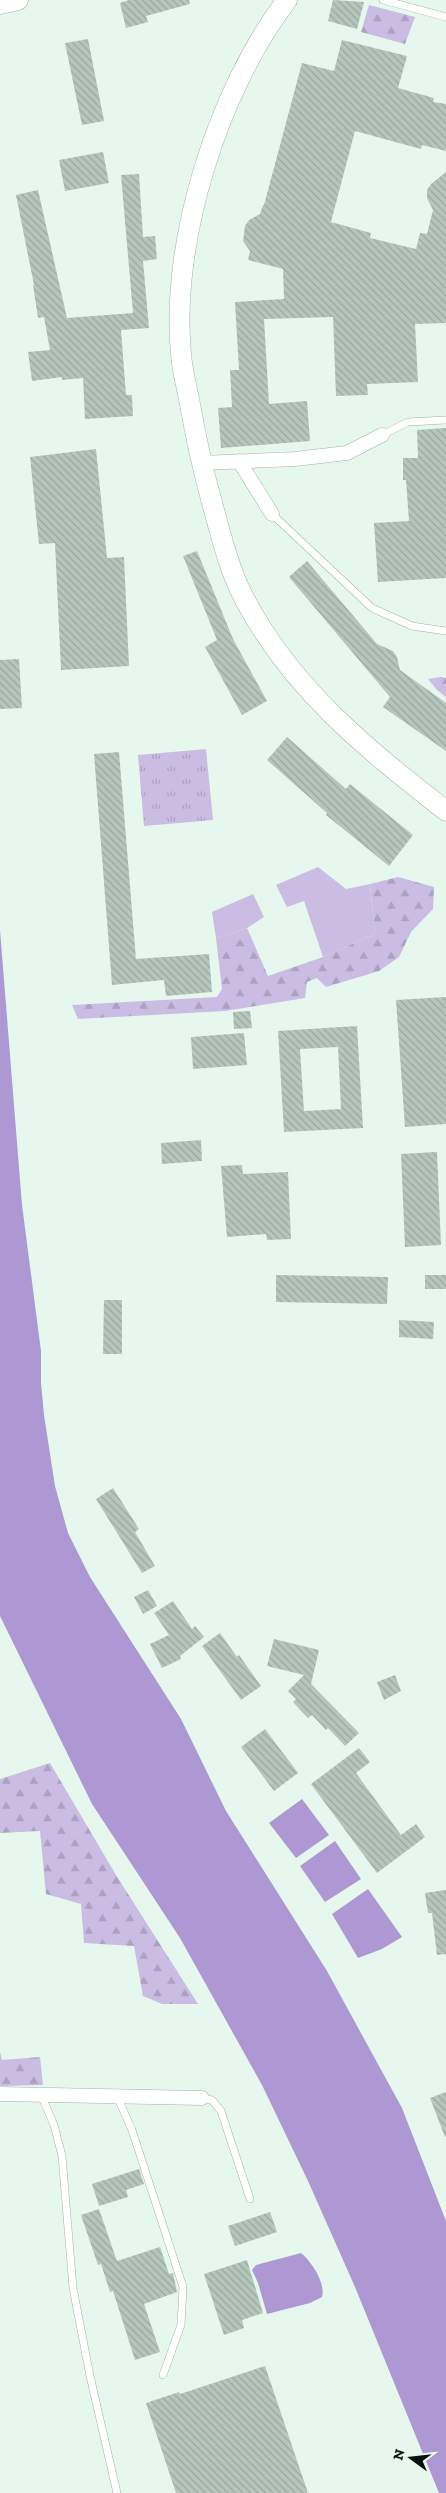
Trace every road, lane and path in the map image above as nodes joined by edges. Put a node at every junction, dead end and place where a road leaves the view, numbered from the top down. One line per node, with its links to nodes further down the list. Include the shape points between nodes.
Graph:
1 (18, 0): 4 (main road)
2 (288, 0): 9 (main road, via 242,72 214,134 195,204 181,275 181,353)
3 (383, 0): 5 (lane)
4 (0, 4)
5 (446, 17)
6 (446, 420): 7 (lane, via 408,422)
7 (382, 435): 8 (street, via 347,453)
8 (239, 461): 9 (street); 10 (street)
9 (201, 463): 12 (main road, via 236,579 266,633 320,704 368,750)
10 (272, 514): 11 (lane, via 372,608 412,626)
11 (446, 631)
12 (446, 811)
13 (0, 2094): 14 (street)
14 (41, 2095): 15 (street); 19 (lane, via 54,2125 62,2156 73,2288)
15 (118, 2096): 16 (street); 18 (lane, via 183,2287 182,2325)
16 (202, 2098): 17 (lane, via 212,2100 221,2111)
17 (250, 2199)
18 (163, 2375)
19 (117, 2493)

